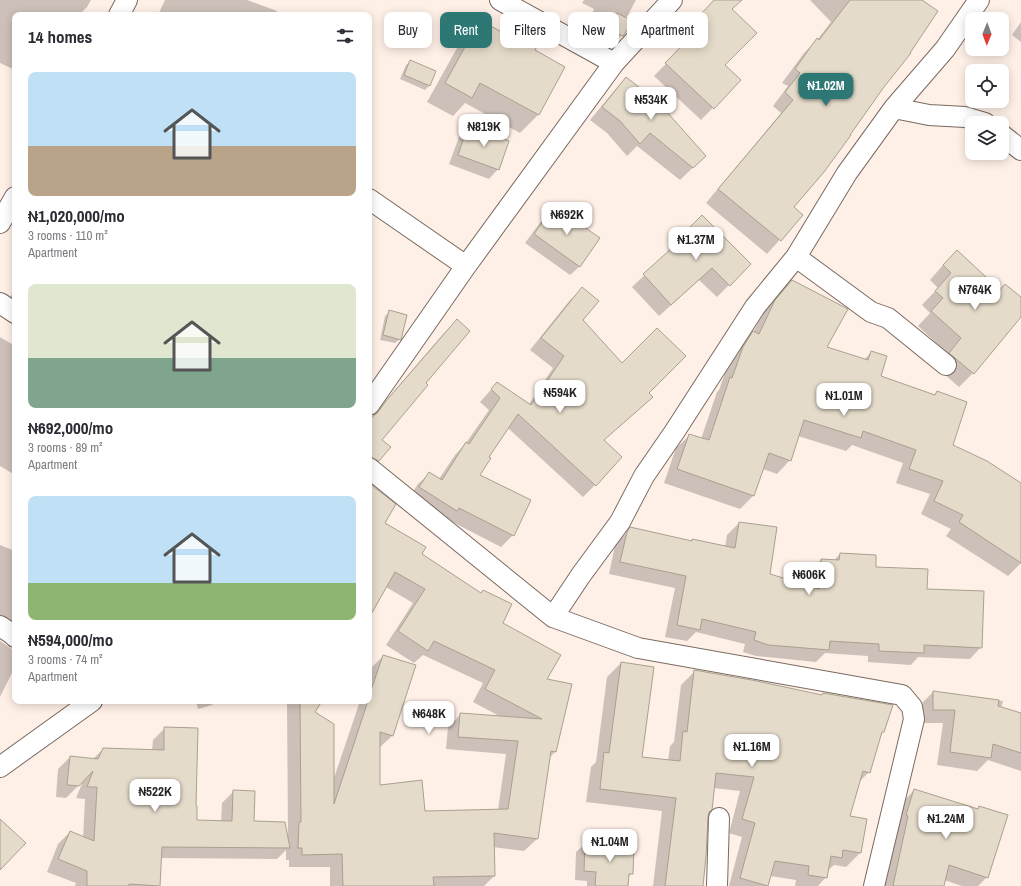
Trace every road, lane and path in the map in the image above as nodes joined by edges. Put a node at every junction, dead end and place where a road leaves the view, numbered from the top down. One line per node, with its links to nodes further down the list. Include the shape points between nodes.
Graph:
1 (127, 0): 5 (street)
2 (500, 0): 6 (street)
3 (672, 0): 6 (street)
4 (979, 0): 7 (street, via 945,49)
5 (121, 12)
6 (614, 63): 15 (street)
7 (894, 108): 8 (street, via 929,115); 14 (street, via 847,173)
8 (965, 117)
9 (1009, 141): 10 (street)
10 (1021, 150)
11 (372, 201): 15 (street)
12 (12, 202): 13 (street)
13 (0, 223)
14 (796, 257): 18 (street, via 871,312 888,318); 21 (street, via 755,307 644,476 620,522)
15 (466, 266): 19 (street)
16 (0, 303): 17 (street)
17 (12, 311)
18 (946, 365)
19 (372, 401)
20 (372, 470): 21 (street)
21 (553, 617): 28 (street, via 638,648 902,695 912,707 914,719)
22 (0, 626): 23 (street)
23 (12, 634)
24 (88, 704): 25 (street)
25 (0, 767)
26 (719, 818): 27 (street)
27 (717, 886)
28 (874, 886)

